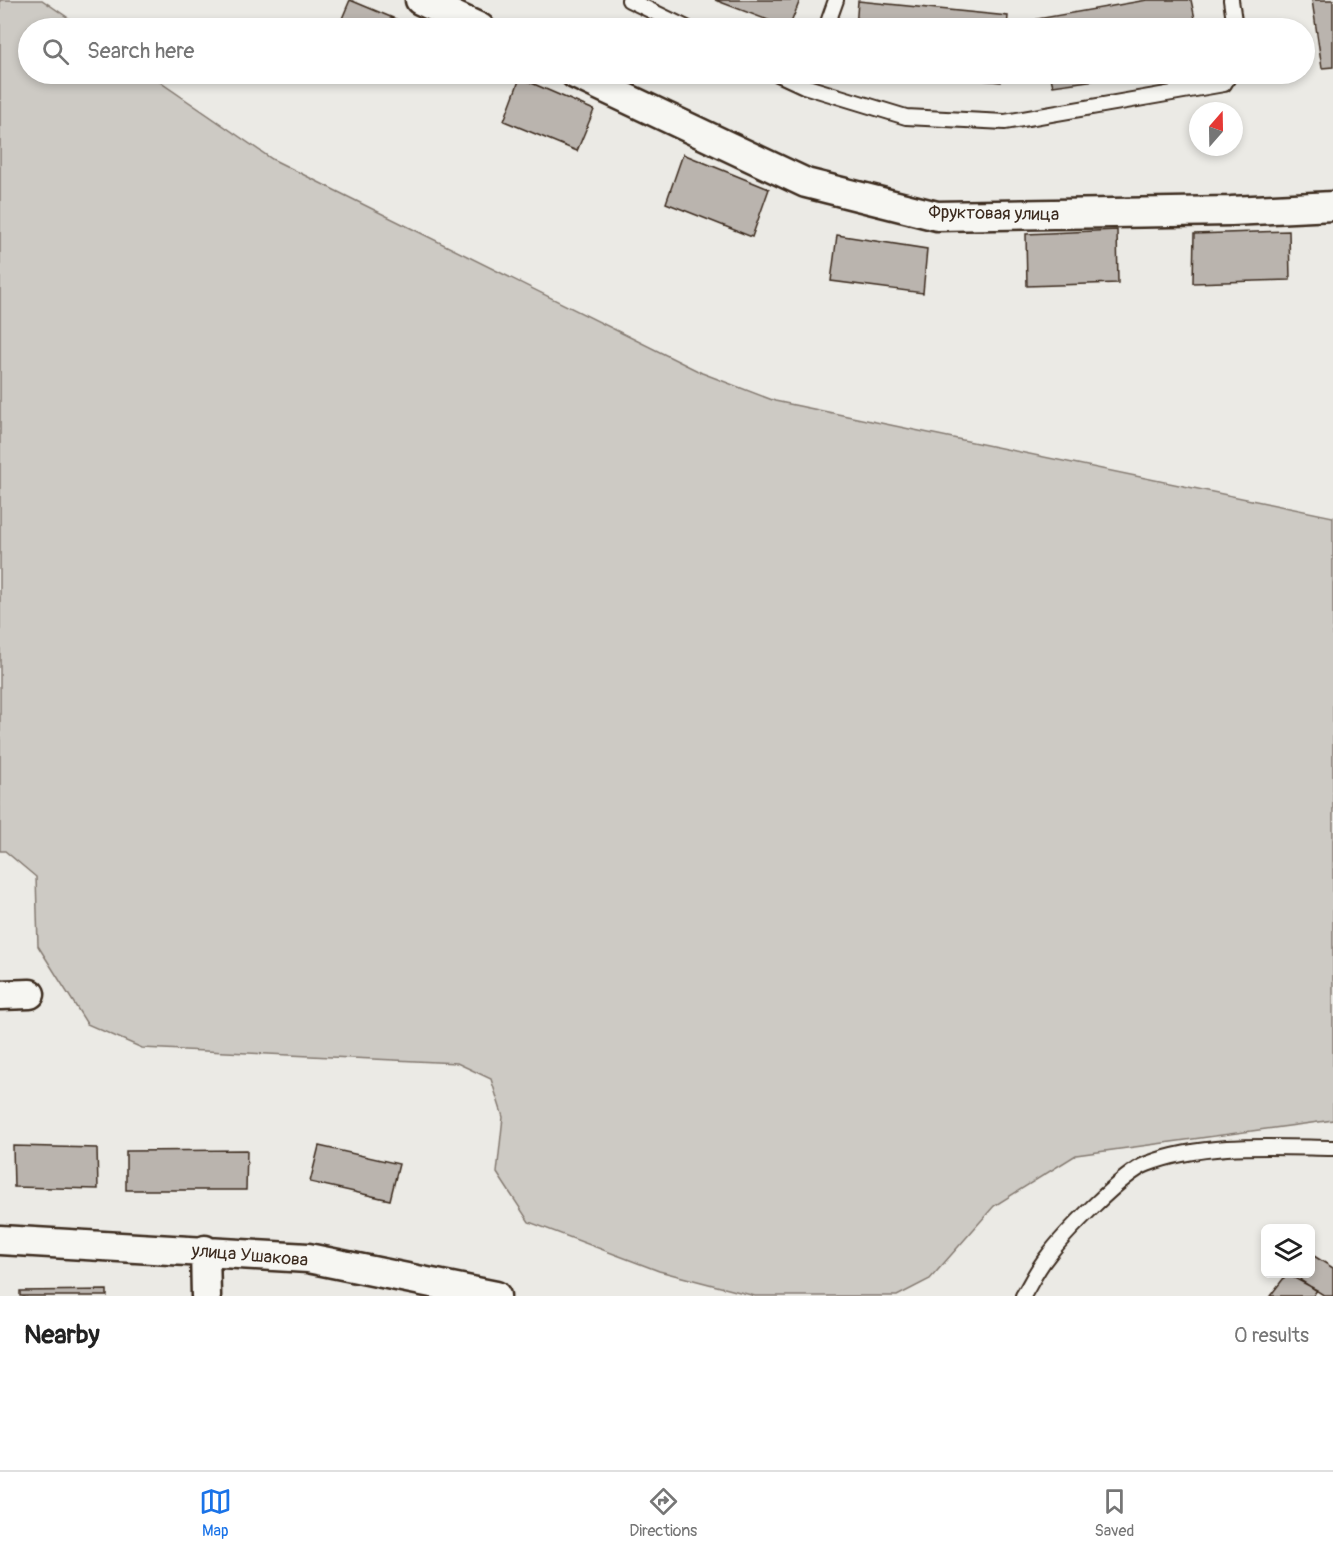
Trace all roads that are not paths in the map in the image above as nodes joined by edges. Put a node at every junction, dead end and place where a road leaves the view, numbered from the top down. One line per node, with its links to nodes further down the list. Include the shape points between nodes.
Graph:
1 (420, 0): 5 (street)
2 (629, 0): 6 (lane)
3 (836, 0): 7 (lane)
4 (1231, 0): 8 (lane)
5 (459, 18)
6 (666, 18)
7 (830, 18)
8 (1234, 18)
9 (596, 84): 12 (street, Фруктовая улица, via 806,183 937,216)
10 (818, 84): 11 (lane, via 906,117 1005,122)
11 (1224, 84)
12 (1333, 206)
13 (30, 994): 14 (street)
14 (0, 995)
15 (1333, 1148): 20 (lane, via 1263,1146 1189,1152 1145,1165 1110,1192 1047,1257)
16 (0, 1240): 17 (street, улица Ушакова)
17 (205, 1250): 18 (street); 19 (street, улица Ушакова, via 309,1258)
18 (206, 1296)
19 (496, 1296)
20 (1023, 1296)

